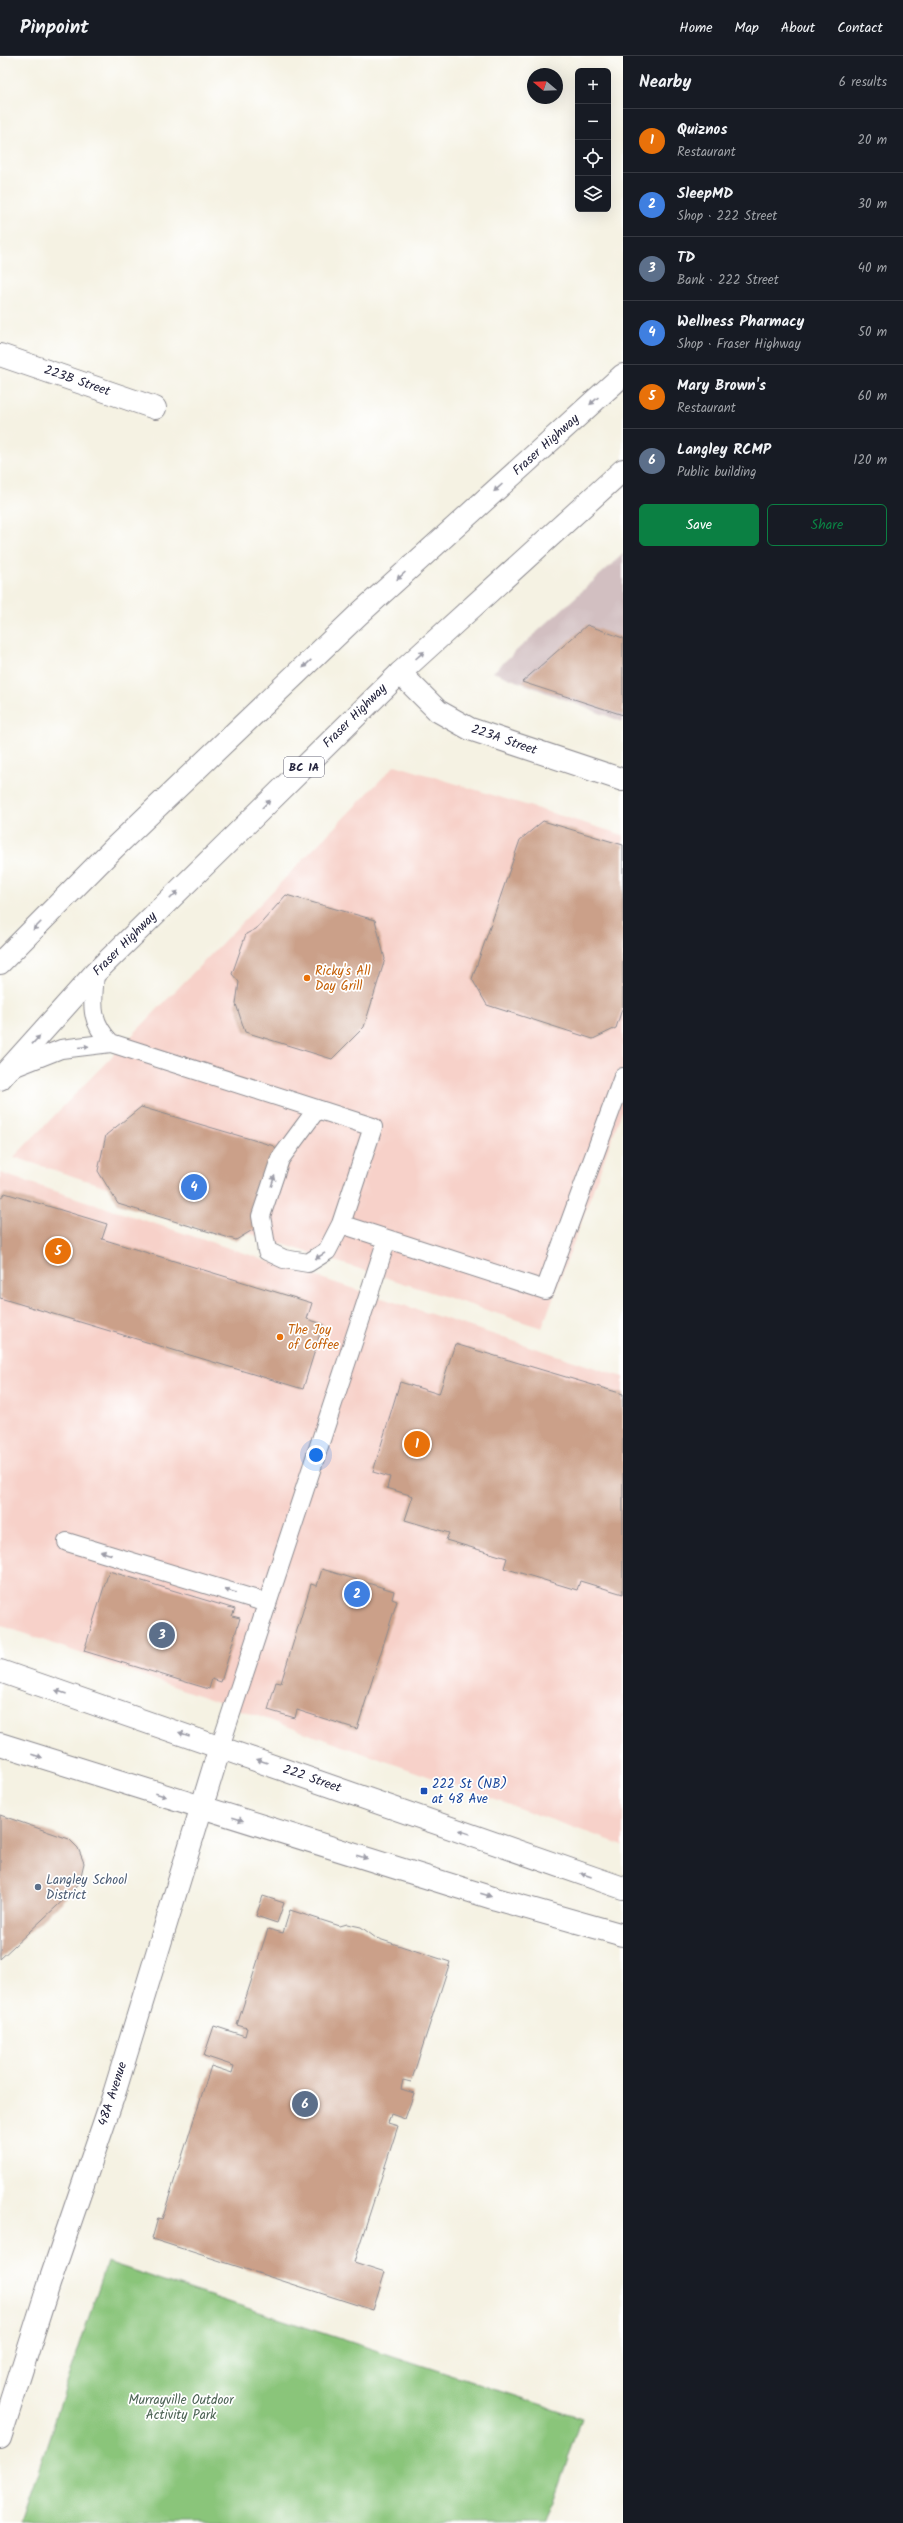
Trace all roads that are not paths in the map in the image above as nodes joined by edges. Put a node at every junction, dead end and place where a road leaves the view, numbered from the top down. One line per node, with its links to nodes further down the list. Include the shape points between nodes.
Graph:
1 (0, 354): 3 (street, 223B Street)
2 (623, 375): 7 (street, Fraser Highway, one-way to 7, via 359,614 114,848)
3 (155, 408)
4 (623, 470): 5 (street, Fraser Highway / BC 1A, one-way to 4)
5 (400, 673): 6 (street, 223A Street, via 438,711 470,729); 8 (street, Fraser Highway / BC 1A, one-way to 5)
6 (623, 780)
7 (0, 963)
8 (95, 973): 9 (lane, via 95,1022); 10 (street, Fraser Highway / BC 1A, one-way to 8)
9 (111, 1043): 10 (lane, one-way to 9, via 61,1049); 12 (lane)
10 (4, 1075)
11 (623, 1077): 14 (lane, via 545,1290)
12 (317, 1109): 13 (lane, via 373,1127); 13 (lane, one-way to 12, via 327,1251 308,1264 284,1260 267,1251 261,1216 280,1159)
13 (341, 1224): 14 (lane)
14 (387, 1239): 16 (lane)
15 (67, 1542): 16 (lane, one-way to 15)
16 (267, 1603): 19 (lane)
17 (0, 1671): 19 (street, 222 Street, one-way to 17)
18 (0, 1744): 20 (street, one-way to 20)
19 (220, 1747): 20 (street, 48A Avenue); 21 (street, 222 Street, one-way to 19)
20 (200, 1807): 22 (street, one-way to 22); 23 (street, 48A Avenue, via 114,2094)
21 (623, 1888)
22 (623, 1935)
23 (0, 2438)

